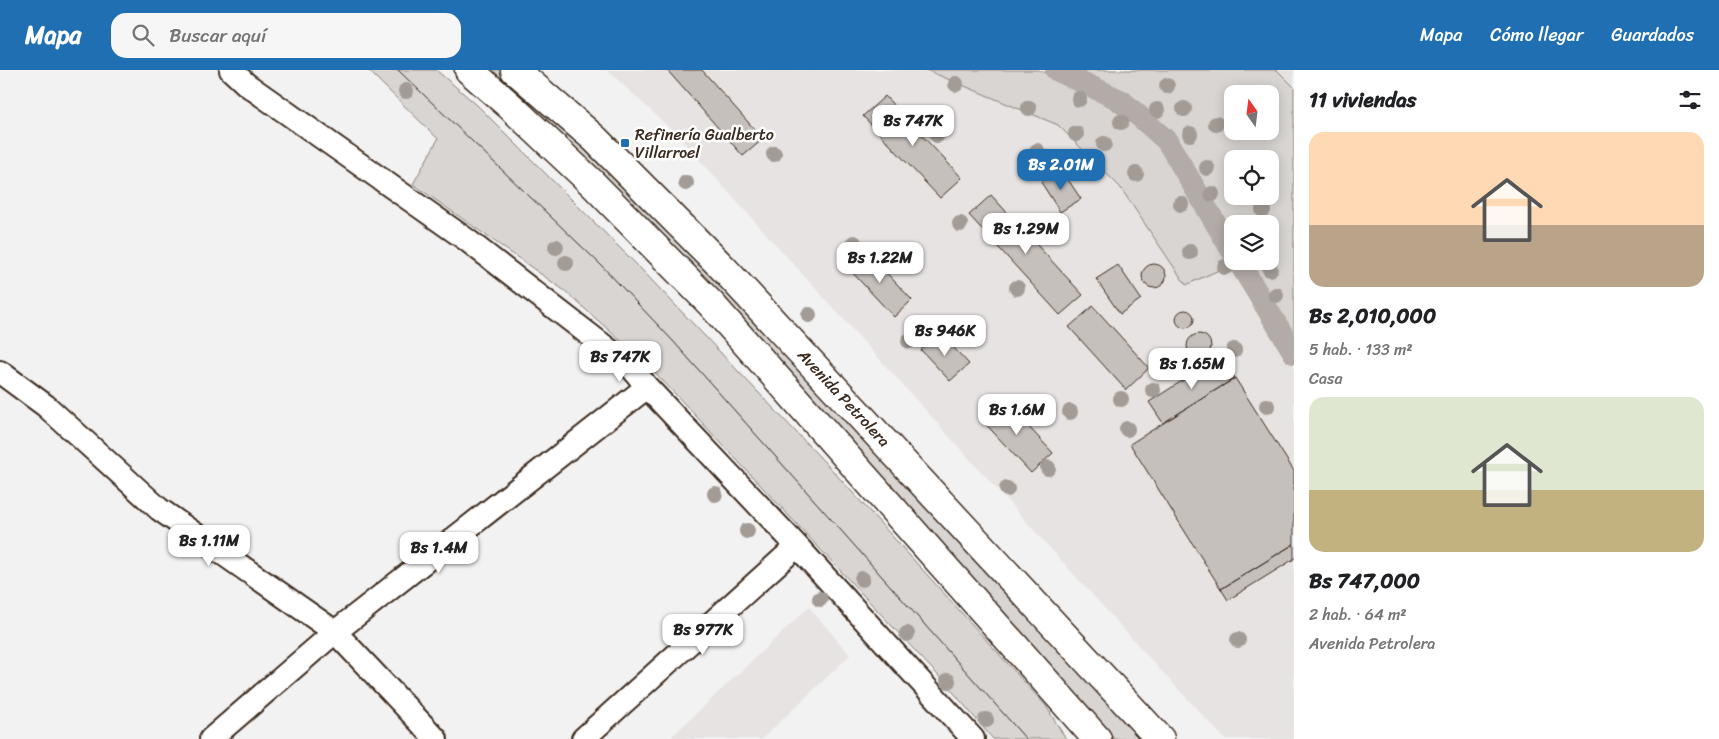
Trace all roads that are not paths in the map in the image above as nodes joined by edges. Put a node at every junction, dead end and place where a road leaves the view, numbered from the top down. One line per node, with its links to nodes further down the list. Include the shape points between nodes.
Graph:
1 (231, 70): 5 (street, via 246,84 467,240 631,367)
2 (469, 70): 12 (highway, via 592,183 711,304)
3 (515, 70): 13 (highway, Avenida Petrolera, via 594,139 723,268)
4 (0, 372): 7 (street, via 46,406 159,509)
5 (647, 387): 6 (street); 7 (street)
6 (796, 546): 10 (street); 11 (street)
7 (334, 632): 8 (street); 9 (street)
8 (211, 739)
9 (436, 739)
10 (584, 739)
11 (973, 739)
12 (1097, 739)
13 (1160, 739)

